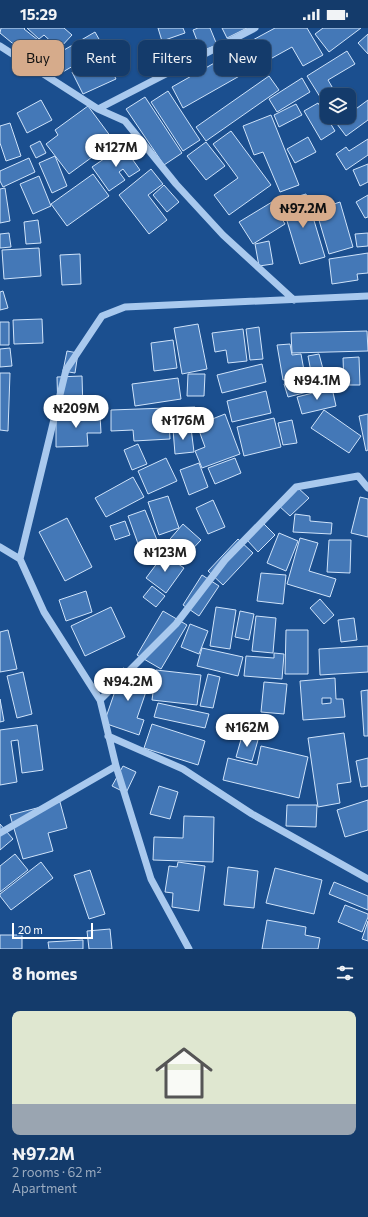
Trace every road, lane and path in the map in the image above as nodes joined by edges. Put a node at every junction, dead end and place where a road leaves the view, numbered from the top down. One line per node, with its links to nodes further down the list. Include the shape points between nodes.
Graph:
1 (255, 28): 3 (street)
2 (0, 46): 3 (street)
3 (98, 109): 5 (street, via 125,121 176,184 223,235)
4 (368, 296): 5 (street)
5 (294, 300): 8 (street, via 125,307 102,316 66,370)
6 (368, 488): 9 (street, via 358,476 296,487 225,560 176,624)
7 (0, 547): 8 (street)
8 (20, 559): 9 (street, via 44,612)
9 (100, 700): 10 (street)
10 (108, 736): 11 (street); 13 (street, via 183,769 252,814)
11 (116, 766): 12 (street); 14 (street, via 151,879)
12 (0, 833)
13 (368, 879)
14 (189, 949)

